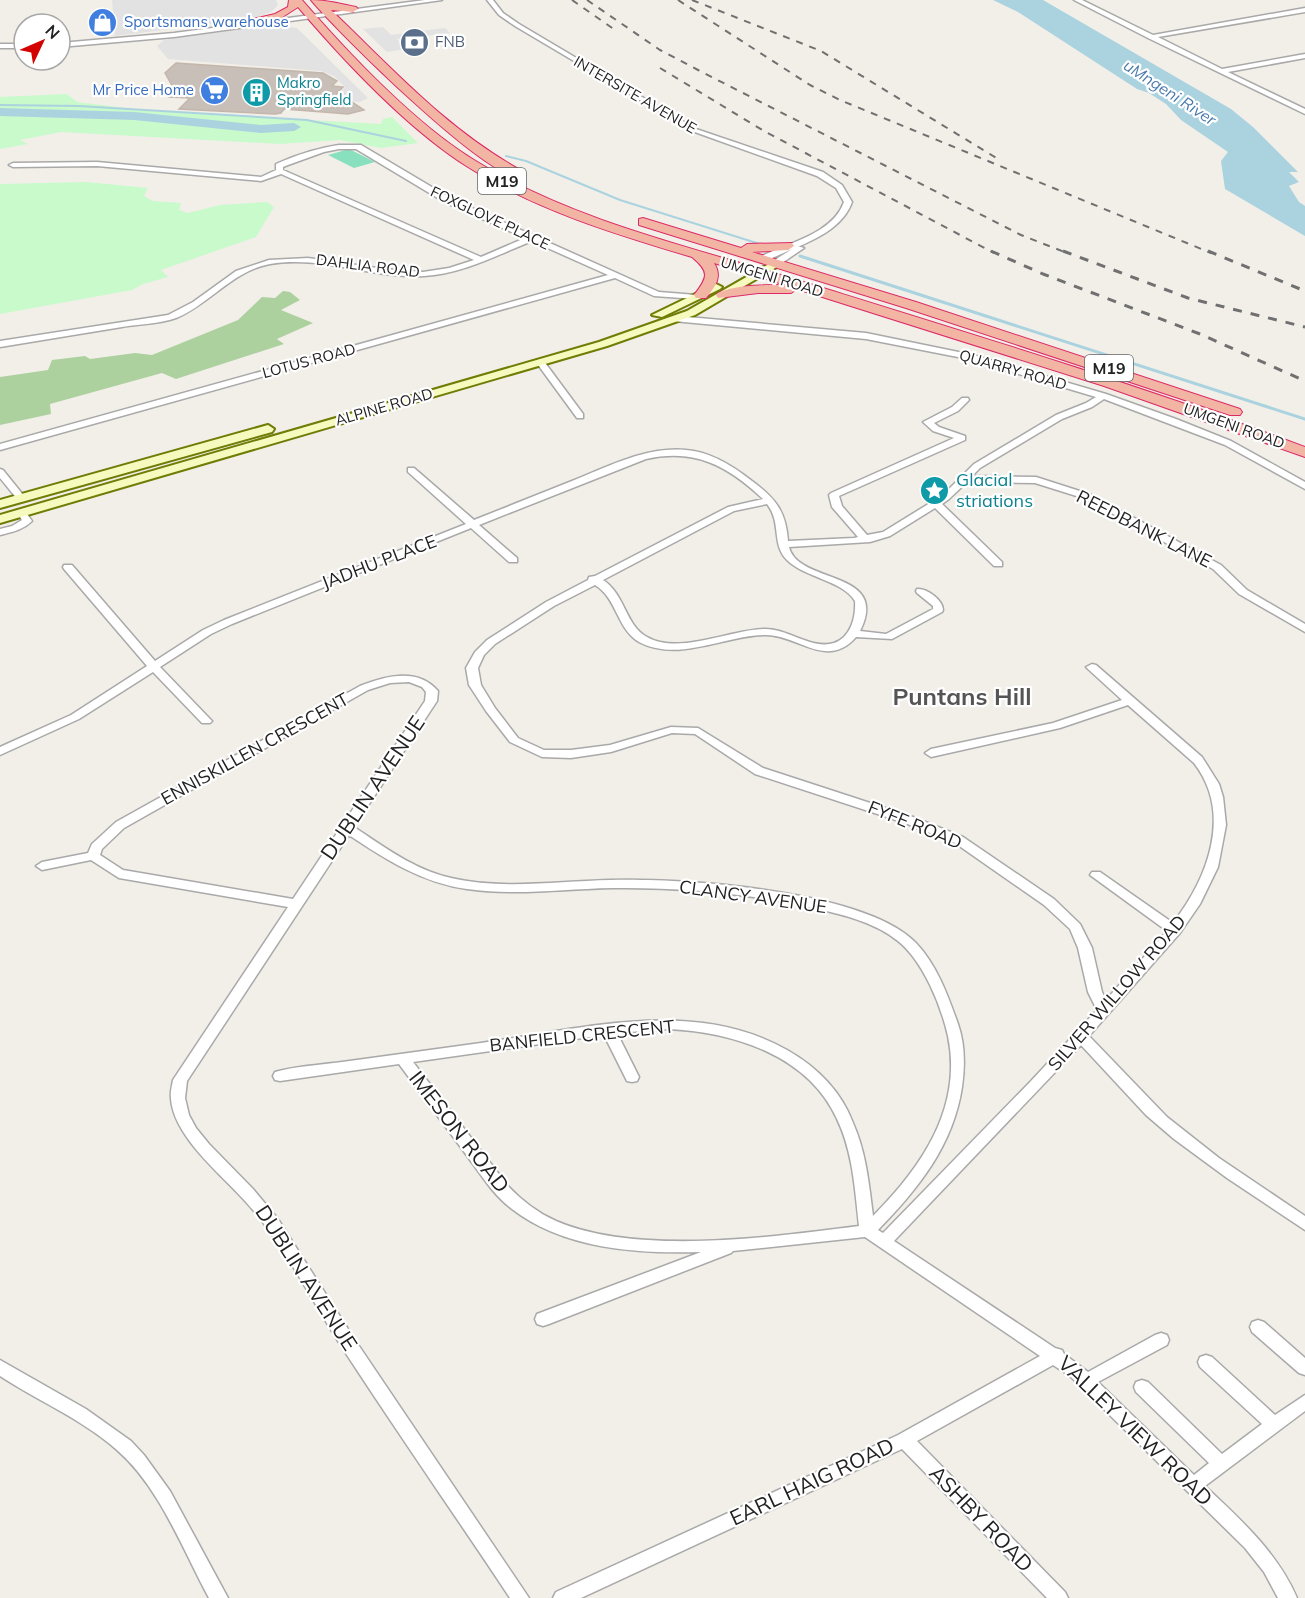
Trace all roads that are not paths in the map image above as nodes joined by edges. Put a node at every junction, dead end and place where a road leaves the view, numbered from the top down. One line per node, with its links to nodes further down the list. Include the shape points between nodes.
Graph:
1 (296, 0): 11 (highway, UMGENI ROAD / M19); 13 (highway, via 293,8 283,14)
2 (316, 0): 10 (highway, M19)
3 (323, 0): 8 (highway, via 333,7)
4 (440, 0): 7 (street)
5 (490, 0): 26 (street, INTERSITE AVENUE, via 517,26 687,127 726,144 814,171 832,181 846,198 847,207 843,216)
6 (1077, 0): 15 (street)
7 (417, 3): 8 (street); 10 (street)
8 (353, 9): 10 (street)
9 (1305, 10): 15 (street)
10 (329, 14): 11 (street); 25 (highway, M19, via 447,127 482,154)
11 (311, 17): 12 (street); 13 (street); 14 (highway, UMGENI ROAD / M19)
12 (284, 22): 14 (highway, via 304,22); 17 (street)
13 (231, 25): 16 (street)
14 (326, 32): 29 (highway, UMGENI ROAD / M19, via 440,142 476,167 568,210)
15 (1150, 38): 19 (street)
16 (72, 43)
17 (72, 43)
18 (1305, 56): 19 (street)
19 (1220, 71): 21 (street)
20 (1305, 106): 21 (street)
21 (1296, 108): 22 (street)
22 (1305, 112)
23 (13, 165): 24 (street, FOXGLOVE PLACE, via 105,165 253,179)
24 (280, 171): 27 (street, FOXGLOVE PLACE, via 281,165 328,148 358,147 440,196); 30 (street)
25 (528, 179)
26 (823, 231): 28 (street, INTERSITE AVENUE); 31 (street, INTERSITE AVENUE, via 824,234)
27 (532, 238): 30 (street, DAHLIA ROAD); 34 (street, FOXGLOVE PLACE)
28 (788, 246): 31 (street, INTERSITE AVENUE); 31 (highway, UMGENI ROAD / M19, via 742,247 633,219)
29 (689, 251): 32 (highway, UMGENI ROAD / M19); 38 (highway, via 707,261 714,273)
30 (479, 259): 41 (street, DAHLIA ROAD, via 424,274 324,260 278,260 237,272 195,305 171,317)
31 (770, 261): 32 (main road, ALPINE ROAD); 33 (main road, ALPINE ROAD); 48 (highway, UMGENI ROAD / M19, via 1107,367)
32 (746, 269): 33 (highway, UMGENI ROAD / M19); 38 (main road, ALPINE ROAD)
33 (760, 273): 36 (main road, ALPINE ROAD); 37 (highway, UMGENI ROAD / M19)
34 (618, 275): 35 (street, FOXGLOVE PLACE); 49 (street, LOTUS ROAD)
35 (657, 294): 38 (street, FOXGLOVE PLACE); 39 (street)
36 (723, 295): 37 (highway, via 770,289); 38 (main road, ALPINE ROAD)
37 (830, 295): 50 (highway, UMGENI ROAD / M19, via 1235,425)
38 (700, 300): 39 (main road, ALPINE ROAD); 40 (street, QUARRY ROAD, via 720,320)
39 (670, 316): 40 (street, QUARRY ROAD); 42 (main road, ALPINE ROAD, via 603,345); 46 (main road, ALPINE ROAD)
40 (738, 324): 43 (street, QUARRY ROAD, via 917,345)
41 (0, 344)
42 (540, 362): 45 (street); 47 (main road, ALPINE ROAD)
43 (1103, 396): 53 (street, via 997,454); 54 (street, QUARRY ROAD, via 1228,443)
44 (965, 400): 63 (street, via 928,422 962,438 834,495 837,507)
45 (580, 416)
46 (256, 432): 47 (main road, via 289,427); 55 (main road, ALPINE ROAD)
47 (296, 432): 59 (main road, ALPINE ROAD)
48 (1305, 437)
49 (0, 447)
50 (1305, 452)
51 (411, 470): 61 (street)
52 (0, 472): 55 (street)
53 (964, 479): 58 (street); 70 (street, REEDBANK LANE, via 1036,480 1089,497 1218,567 1243,592)
54 (1305, 486)
55 (21, 498): 57 (main road, ALPINE ROAD)
56 (769, 501): 61 (street, JADHU PLACE, via 712,458 663,453 626,463); 64 (street, via 778,512); 68 (street, via 731,509)
57 (0, 504)
58 (936, 504): 63 (street, via 896,529); 66 (street)
59 (25, 517): 60 (main road, ALPINE ROAD); 62 (street, via 16,528)
60 (0, 519)
61 (472, 526): 65 (street); 72 (street, JADHU PLACE, via 228,622)
62 (0, 532)
63 (866, 540): 64 (street)
64 (782, 544): 71 (street, via 793,561 859,598)
65 (513, 560)
66 (999, 564)
67 (68, 567): 72 (street)
68 (593, 579): 71 (street, via 609,588 634,633 659,645 766,632 826,648 843,643); 85 (street, FYFE ROAD, via 486,646 472,668 475,685 514,740 542,753 571,754 611,748 671,730 692,729 759,771 937,829 979,852 1048,902 1075,927)
69 (921, 591): 71 (street, via 938,609 888,637)
70 (1305, 629)
71 (853, 633)
72 (153, 666): 76 (street); 77 (street, JADHU PLACE, via 75,717)
73 (1092, 667): 75 (street, SILVER WILLOW ROAD)
74 (432, 691): 79 (street, DUBLIN AVENUE, via 431,701); 80 (street, ENNISKILLEN CRESCENT, via 425,684 407,679 364,688 120,825 100,842)
75 (1129, 701): 78 (street, via 1056,726); 84 (street, SILVER WILLOW ROAD, via 1206,769 1217,796 1220,820 1212,867)
76 (206, 721)
77 (0, 751)
78 (931, 753)
79 (347, 828): 83 (street, DUBLIN AVENUE); 92 (street, CLANCY AVENUE, via 406,866 464,885 652,884 738,891 837,909 899,935 927,970 954,1032 958,1067 944,1137 900,1198)
80 (93, 856): 81 (street); 83 (street, via 119,874)
81 (42, 866)
82 (1096, 874): 84 (street)
83 (296, 904): 111 (street, DUBLIN AVENUE, via 180,1080 175,1094 180,1118 247,1190 286,1241 349,1344)
84 (1175, 930): 85 (street, SILVER WILLOW ROAD)
85 (1104, 1011): 87 (street, SILVER WILLOW ROAD)
86 (609, 1030): 88 (street, BANFIELD CRESCENT); 90 (street); 92 (street, BANFIELD CRESCENT, via 658,1026 712,1028 771,1048 803,1068 826,1089 853,1138)
87 (1082, 1038): 91 (street, via 1161,1120); 93 (street, SILVER WILLOW ROAD)
88 (402, 1058): 89 (street, BANFIELD CRESCENT); 94 (street, IMESON ROAD, via 496,1184 538,1220 585,1237 623,1243)
89 (280, 1076)
90 (633, 1077)
91 (1305, 1224)
92 (867, 1231): 93 (street, VALLEY VIEW ROAD); 94 (street, IMESON ROAD)
93 (884, 1242): 98 (street, VALLEY VIEW ROAD)
94 (735, 1246): 95 (street)
95 (543, 1319)
96 (1258, 1327): 101 (street)
97 (1161, 1340): 102 (street)
98 (1056, 1355): 102 (street, VALLEY VIEW ROAD); 106 (street, EARL HAIG ROAD)
99 (1206, 1362): 105 (street)
100 (0, 1367): 110 (street, via 103,1428 126,1447 151,1477)
101 (1305, 1368)
102 (1087, 1380): 108 (street, VALLEY VIEW ROAD)
103 (1142, 1387): 107 (street)
104 (1305, 1402): 105 (street)
105 (1274, 1425): 107 (street)
106 (904, 1440): 112 (street, EARL HAIG ROAD); 113 (street, ASHBY ROAD)
107 (1221, 1464): 108 (street)
108 (1193, 1485): 109 (street, VALLEY VIEW ROAD, via 1251,1542 1270,1566)
109 (1286, 1597)
110 (219, 1598)
111 (520, 1598)
112 (562, 1598)
113 (1059, 1598)

